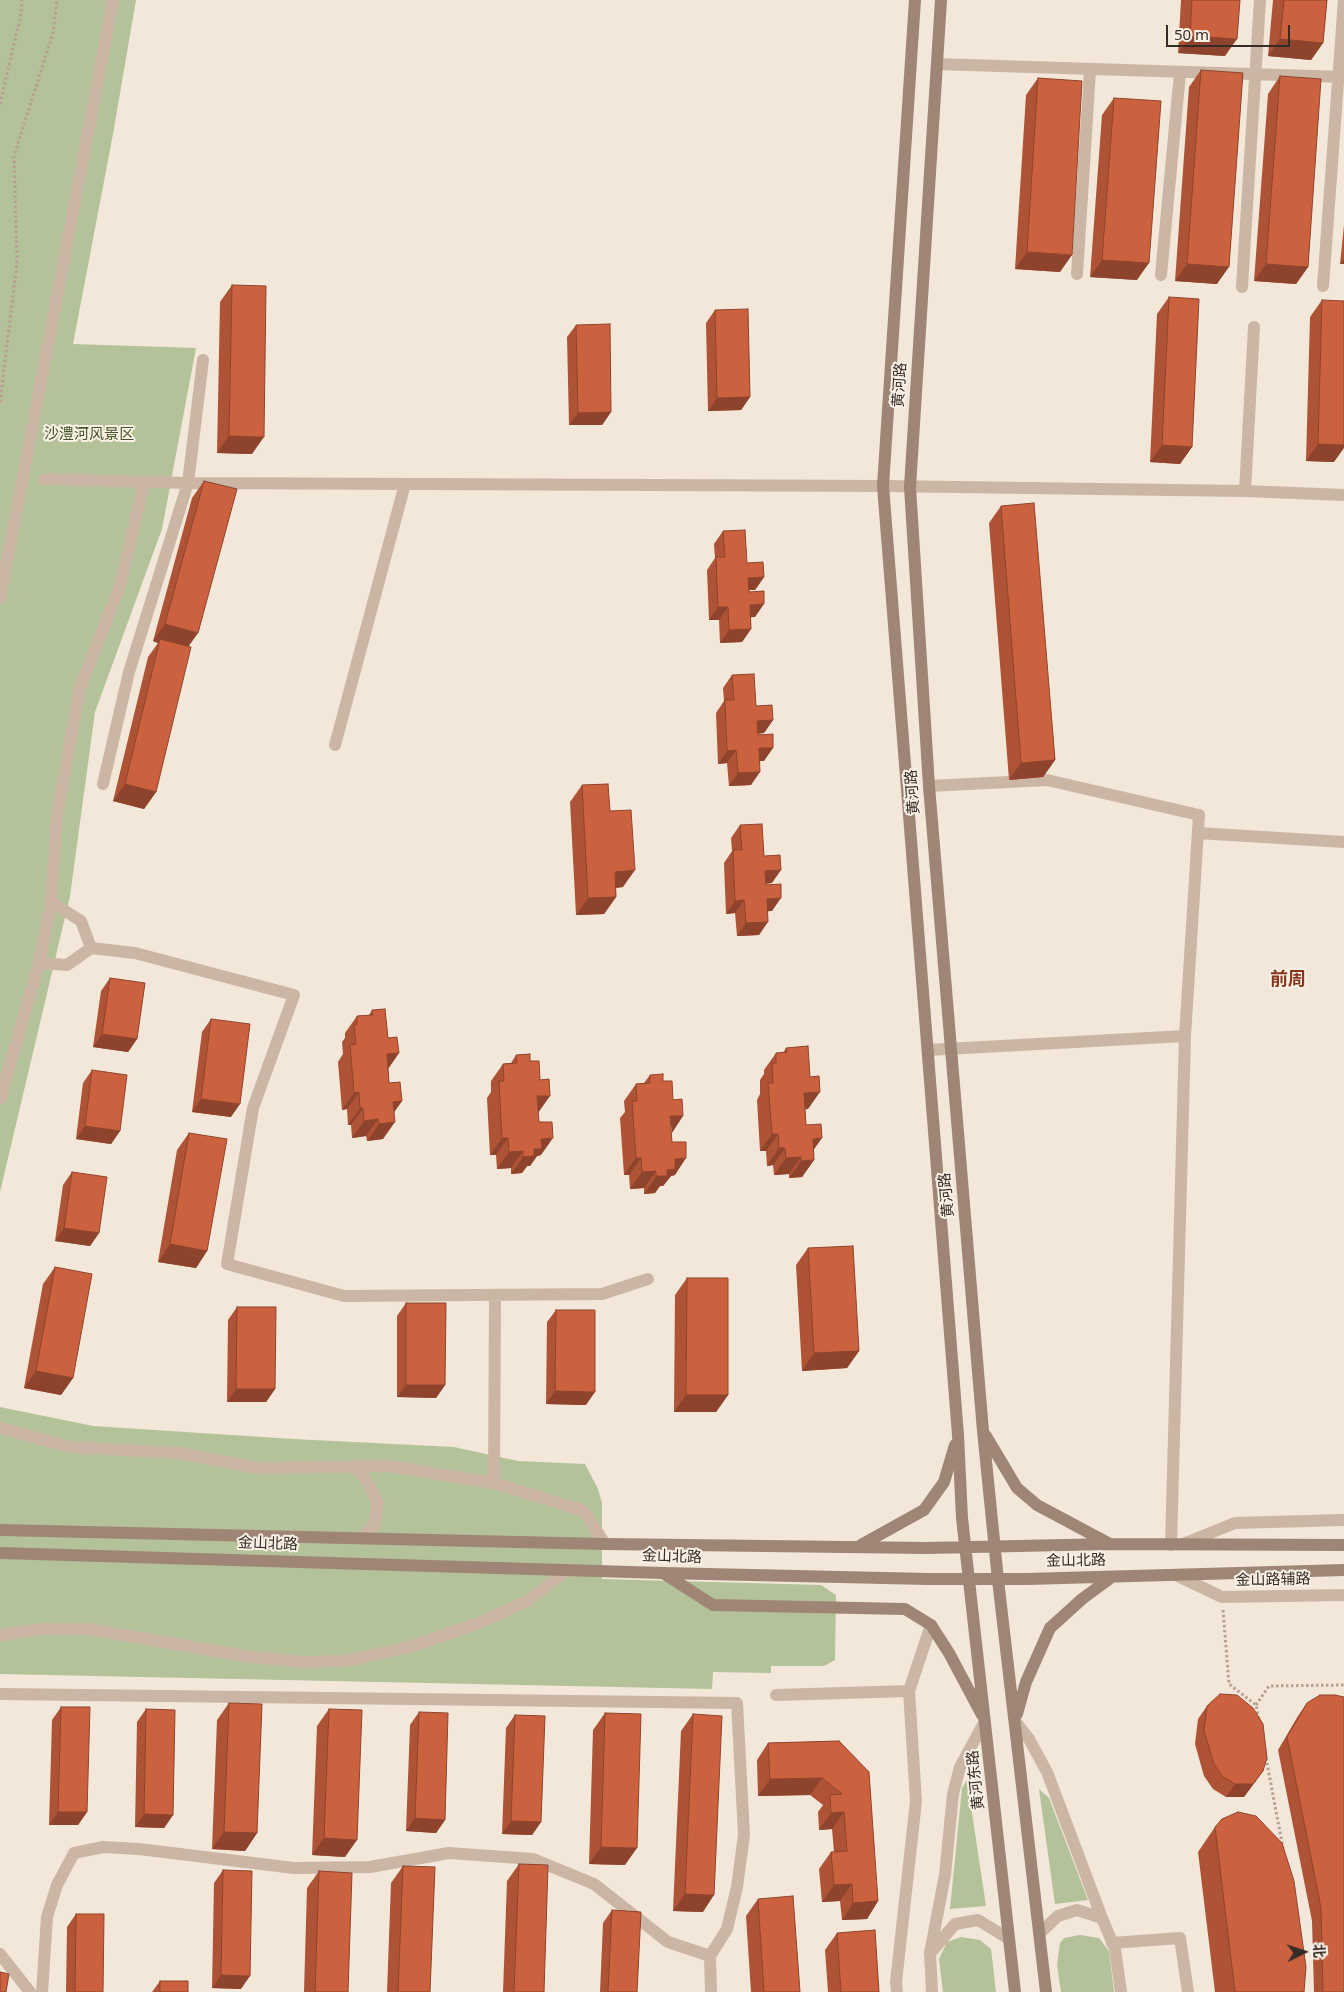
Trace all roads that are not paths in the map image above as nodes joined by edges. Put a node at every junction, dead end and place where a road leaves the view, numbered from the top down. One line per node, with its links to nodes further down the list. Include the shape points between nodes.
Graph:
1 (113, 0): 25 (street)
2 (915, 0): 21 (main road, 黄河路)
3 (941, 0): 6 (main road, 黄河路)
4 (1260, 0): 9 (street)
5 (1344, 0): 10 (street)
6 (937, 64): 7 (street); 22 (main road, 黄河路)
7 (1090, 70): 8 (street); 11 (street)
8 (1180, 73): 9 (street); 12 (street)
9 (1255, 75): 10 (street); 14 (street)
10 (1341, 77): 13 (street)
11 (1077, 274)
12 (1161, 275)
13 (1323, 286)
14 (1242, 287)
15 (1254, 327): 23 (street)
16 (203, 360): 19 (street)
17 (44, 479): 18 (street)
18 (144, 483): 19 (street); 31 (street, via 120,586 80,688 57,815)
19 (188, 483): 20 (street); 27 (street, via 129,672)
20 (405, 484): 21 (street); 26 (street)
21 (883, 486): 22 (street); 36 (main road, 黄河路)
22 (910, 487): 23 (street); 28 (main road, 黄河路)
23 (1245, 492): 24 (street)
24 (1344, 495)
25 (0, 598)
26 (336, 745)
27 (103, 784)
28 (929, 786): 29 (street, via 1047,780 1199,814); 35 (main road, 黄河路)
29 (1198, 833): 30 (street); 34 (street)
30 (1344, 842)
31 (51, 902): 32 (street, via 81,921); 33 (street)
32 (90, 948): 33 (street, via 67,965); 39 (street, via 135,953 294,995 252,1108 227,1264 344,1296)
33 (39, 963): 37 (street)
34 (1185, 1036): 35 (street); 51 (street)
35 (950, 1048): 36 (street); 41 (main road, 黄河路)
36 (928, 1050): 42 (main road, 黄河路)
37 (0, 1099)
38 (648, 1279): 39 (street, via 602,1294)
39 (495, 1296): 44 (street)
40 (0, 1428): 43 (street, via 70,1447 179,1453 258,1468)
41 (983, 1431): 49 (main road, via 1017,1488 1037,1505); 54 (main road, 黄河路)
42 (958, 1435): 52 (main road, via 944,1482 924,1510); 53 (main road, 黄河路)
43 (355, 1466): 44 (street, via 390,1466); 47 (street, via 378,1503 374,1526)
44 (494, 1483): 48 (street, via 584,1511)
45 (1344, 1520): 51 (street, via 1235,1523)
46 (0, 1530): 47 (main road, 金山北路)
47 (362, 1538): 48 (main road, 金山北路)
48 (605, 1544): 52 (main road, 金山北路)
49 (1110, 1544): 51 (main road, 金山北路); 54 (main road, 金山北路)
50 (1344, 1544): 51 (main road, 金山北路)
51 (1176, 1545)
52 (860, 1546): 53 (main road, 金山北路)
53 (966, 1548): 54 (main road, 金山北路); 61 (main road, 黄河路)
54 (996, 1548): 62 (main road, 黄河路)
55 (0, 1553): 56 (main road, 金山北路)
56 (569, 1569): 58 (main road, 金山北路); 65 (street, via 527,1601 476,1624 410,1647 345,1661 303,1662 245,1656 89,1629 44,1629)
57 (1344, 1570): 59 (main road, 金山北路)
58 (663, 1573): 61 (main road, 金山北路); 64 (main road, via 713,1605 905,1609)
59 (1178, 1576): 60 (main road, 金山北路); 63 (street, 金山路辅路, via 1222,1597)
60 (1112, 1577): 62 (main road, 金山北路); 70 (main road, via 1050,1628 1026,1682)
61 (970, 1579): 62 (main road, 金山北路); 69 (main road, 黄河东路)
62 (998, 1580): 70 (main road)
63 (1344, 1595)
64 (931, 1625): 66 (street); 69 (main road)
65 (0, 1635)
66 (910, 1691): 68 (street); 81 (street, via 916,1800)
67 (0, 1694): 77 (street, via 737,1703 744,1835 727,1929)
68 (776, 1695)
69 (985, 1721): 73 (main road, 黄河东路); 75 (street, via 960,1768)
70 (1015, 1721): 71 (street, via 1030,1740 1047,1772); 72 (main road)
71 (1102, 1918): 72 (street, via 1077,1910 1058,1916); 74 (street)
72 (1039, 1934): 84 (main road)
73 (1010, 1939): 75 (street, via 978,1920 955,1924); 83 (main road, 黄河东路)
74 (1112, 1943): 85 (street); 86 (street, via 1180,1938)
75 (930, 1953): 82 (street)
76 (0, 1954): 78 (street)
77 (710, 1956): 79 (street, via 668,1942 594,1884 533,1859 449,1853 370,1866 294,1868 103,1847 74,1853 57,1885 47,1917); 80 (street)
78 (30, 1992)
79 (42, 1992)
80 (711, 1992)
81 (896, 1992)
82 (932, 1992)
83 (1015, 1992)
84 (1046, 1992)
85 (1121, 1992)
86 (1188, 1992)

